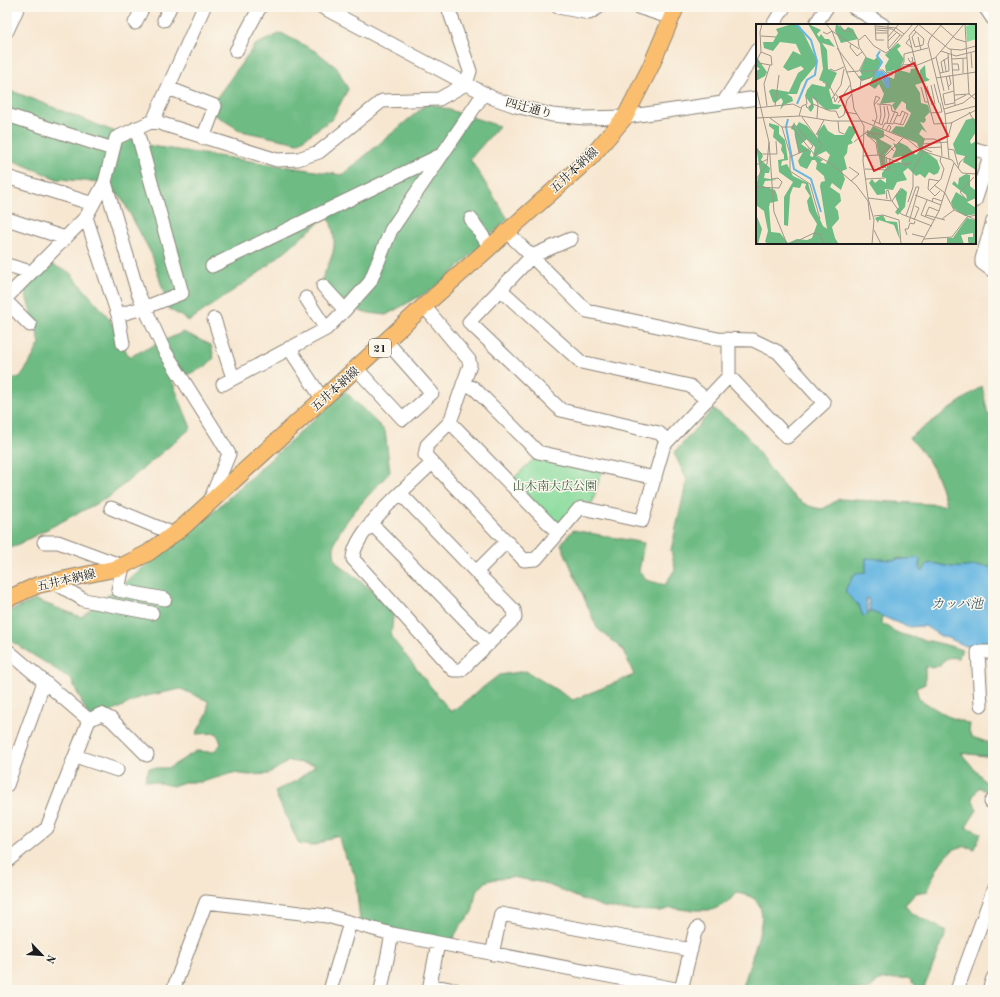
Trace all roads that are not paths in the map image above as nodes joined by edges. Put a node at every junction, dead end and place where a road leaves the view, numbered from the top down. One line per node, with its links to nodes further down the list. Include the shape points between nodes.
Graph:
1 (18, 7): 23 (street)
2 (143, 7): 19 (street)
3 (170, 7): 18 (street)
4 (204, 7): 27 (street)
5 (260, 7): 24 (street)
6 (322, 7): 15 (street, 四辻通り)
7 (448, 7): 26 (street, via 470,71)
8 (558, 7): 9 (street, via 589,13)
9 (599, 7)
10 (638, 7): 16 (street)
11 (784, 7): 20 (street)
12 (827, 7): 21 (street)
13 (853, 7): 22 (street)
14 (985, 7): 17 (street)
15 (340, 11): 26 (street, 四辻通り)
16 (674, 12): 32 (main road, 五井本納線 / 21)
17 (993, 19)
18 (164, 20)
19 (136, 23)
20 (774, 24)
21 (816, 24)
22 (881, 24)
23 (7, 31)
24 (236, 51)
25 (756, 52): 30 (street)
26 (466, 84): 28 (street, 四辻通り); 35 (street, via 440,99 382,101 319,152 298,160 276,160)
27 (168, 88): 33 (street); 35 (street, via 215,106)
28 (484, 93): 32 (street, 四辻通り, via 516,106 552,115 584,118); 39 (street)
29 (756, 98): 30 (street, 四辻通り)
30 (723, 103): 32 (street, 四辻通り)
31 (7, 115): 36 (street)
32 (625, 117): 48 (main road, 五井本納線 / 21, via 591,157)
33 (153, 121): 34 (street); 35 (street)
34 (136, 128): 36 (street, via 116,138); 63 (street, via 182,293)
35 (203, 138)
36 (113, 149): 41 (street)
37 (976, 149): 38 (street)
38 (992, 153): 42 (street)
39 (443, 154): 54 (street); 64 (street, via 391,230 370,282)
40 (7, 177): 43 (street)
41 (105, 182): 43 (street); 63 (street, via 138,293)
42 (976, 198)
43 (93, 204): 44 (street)
44 (86, 217): 49 (street); 65 (street)
45 (7, 219): 49 (street)
46 (471, 219): 51 (street)
47 (993, 221): 55 (street, via 982,259 982,263)
48 (507, 232): 51 (main road, 五井本納線 / 21); 52 (street)
49 (65, 238): 56 (street)
50 (571, 239): 52 (street)
51 (490, 247): 62 (main road, 五井本納線 / 21)
52 (532, 256): 58 (street); 69 (street, via 587,311)
53 (7, 265): 56 (street)
54 (212, 266)
55 (993, 271)
56 (31, 272): 59 (street)
57 (323, 286): 64 (street)
58 (500, 289): 77 (street, via 581,362 690,386); 79 (street, via 469,322 561,410 659,433)
59 (7, 297)
60 (306, 298): 68 (street)
61 (7, 302): 67 (street)
62 (424, 306): 70 (main road, 五井本納線 / 21); 75 (street, via 469,360 470,365)
63 (146, 307): 65 (street); 83 (street, via 164,350 229,454)
64 (345, 310): 68 (street)
65 (118, 315): 71 (street)
66 (214, 319): 72 (street, via 228,381)
67 (30, 325)
68 (326, 329): 72 (street)
69 (729, 340): 74 (street); 74 (street, via 752,340 778,352 824,403 787,437)
70 (387, 342): 73 (main road, 五井本納線 / 21); 73 (street, via 432,393 403,419)
71 (123, 344)
72 (289, 348): 76 (street)
73 (356, 369): 76 (main road, 五井本納線 / 21)
74 (729, 376): 77 (street)
75 (463, 384): 78 (street); 81 (street, via 474,388 538,452)
76 (323, 400): 83 (main road, 五井本納線 / 21)
77 (707, 400): 79 (street)
78 (450, 422): 80 (street, via 428,445 425,455); 86 (street)
79 (668, 441): 81 (street, via 664,445)
80 (432, 463): 82 (street); 89 (street)
81 (655, 478): 86 (street, via 642,521 582,508 576,511)
82 (401, 494): 85 (street); 91 (street)
83 (208, 504): 87 (main road, 五井本納線 / 21)
84 (111, 508): 87 (street)
85 (371, 523): 96 (street); 96 (street, via 353,551 353,559 452,670 461,670)
86 (558, 533): 89 (street, via 536,559 530,561 524,560)
87 (174, 534): 90 (main road, 五井本納線 / 21, via 148,553)
88 (44, 542): 90 (street, via 58,542)
89 (506, 542): 91 (street)
90 (123, 566): 92 (main road, 五井本納線 / 21); 94 (street, via 118,590)
91 (476, 572): 96 (street, via 516,615)
92 (54, 582): 93 (main road, 五井本納線 / 21, via 38,585); 95 (street, via 84,600)
93 (7, 599)
94 (165, 599)
95 (152, 613)
96 (489, 644)
97 (7, 650): 99 (street)
98 (993, 652): 100 (street, via 978,652)
99 (44, 682): 101 (street); 105 (street)
100 (981, 705)
101 (89, 720): 102 (street, via 101,714 111,719); 103 (street)
102 (147, 755)
103 (75, 756): 104 (street); 106 (street, via 47,828)
104 (117, 770)
105 (7, 785)
106 (7, 861)
107 (993, 891): 121 (street)
108 (350, 923): 110 (street); 116 (street, via 327,916 206,902); 117 (street)
109 (698, 928): 112 (street)
110 (392, 934): 111 (street); 118 (street)
111 (438, 943): 113 (street); 115 (street)
112 (691, 950): 113 (street, via 501,914); 120 (street)
113 (492, 954): 120 (street)
114 (993, 978): 122 (street)
115 (430, 988): 119 (street)
116 (173, 990)
117 (330, 990)
118 (381, 990)
119 (455, 990)
120 (681, 990)
121 (957, 990)
122 (989, 990)

